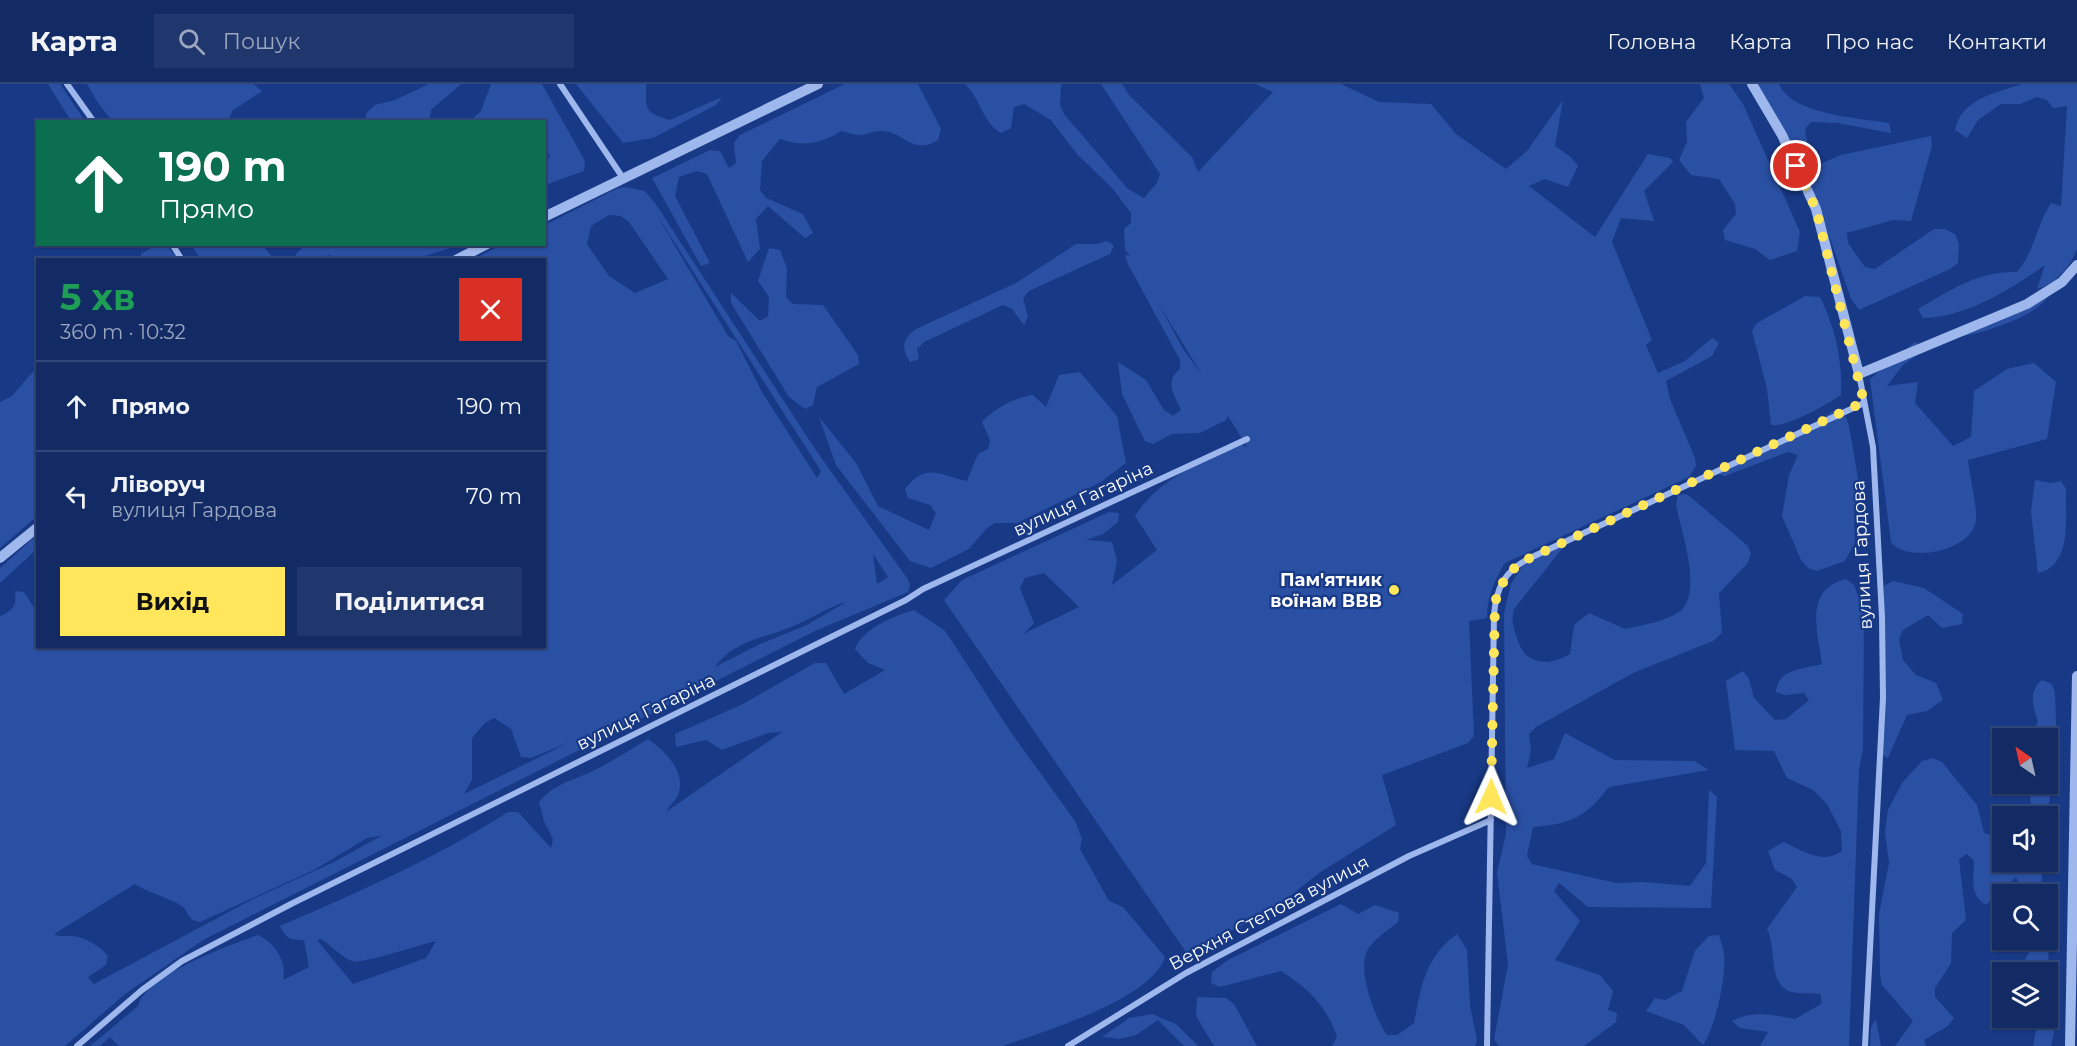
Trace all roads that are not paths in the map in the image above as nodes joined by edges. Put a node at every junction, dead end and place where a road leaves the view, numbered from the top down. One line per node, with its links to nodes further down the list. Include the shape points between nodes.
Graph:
1 (67, 84): 5 (street)
2 (560, 84): 6 (street)
3 (818, 84): 6 (street)
4 (1752, 84): 11 (street, вулиця Гардова, via 1782,135 1816,209)
5 (93, 120)
6 (623, 178): 7 (street)
7 (546, 216)
8 (483, 246): 9 (street)
9 (460, 258)
10 (2077, 265): 11 (street, via 2062,282 2027,304)
11 (1859, 374): 12 (street, вулиця Гардова)
12 (1864, 402): 17 (street, via 1520,563 1504,578 1494,615); 21 (street, вулиця Гардова, via 1873,447 1879,529 1883,698)
13 (1247, 439): 18 (street, вулиця Гагаріна, via 923,589 281,909 182,961)
14 (36, 529): 15 (street)
15 (0, 558)
16 (2077, 676): 22 (street)
17 (1491, 820): 19 (street, Верхня Степова вулиця, via 1409,856 1186,973); 20 (street)
18 (77, 1046)
19 (1068, 1046)
20 (1487, 1046)
21 (1866, 1046)
22 (2070, 1046)

